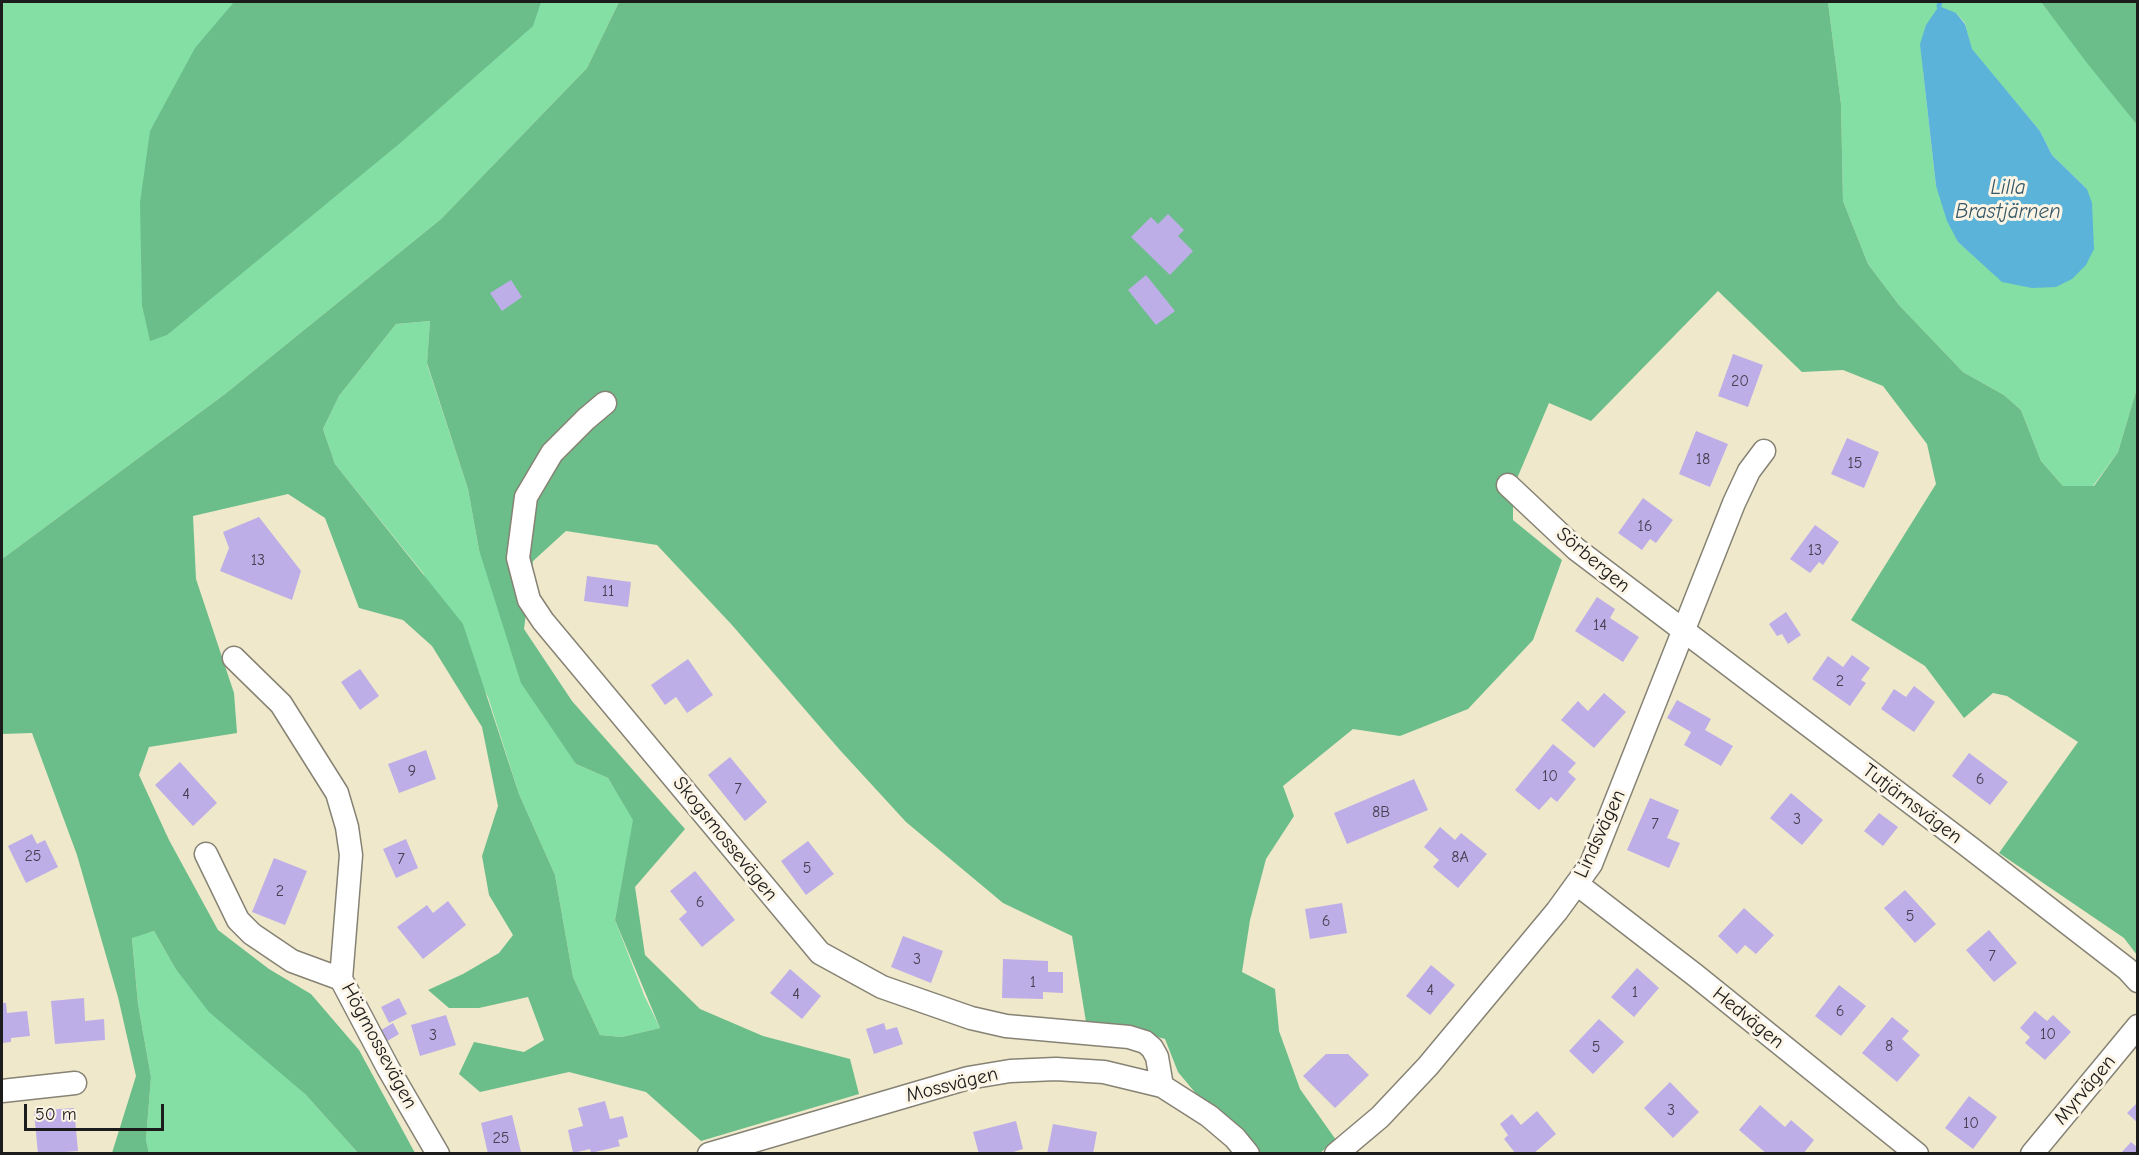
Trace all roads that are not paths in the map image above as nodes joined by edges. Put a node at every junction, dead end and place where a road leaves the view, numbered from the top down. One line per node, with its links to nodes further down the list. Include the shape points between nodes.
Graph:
1 (605, 403): 12 (street, Skogsmossevägen, via 552,453 526,497 518,558 521,578 529,600 550,630 820,953 882,987 971,1018 1006,1026 1129,1037 1145,1042 1157,1057)
2 (1764, 451): 4 (street, Lindsvägen, via 1734,503)
3 (1508, 485): 4 (street, Sörbergen, via 1576,549)
4 (1683, 631): 7 (street, Lindsvägen, via 1591,864); 9 (street, Tutjärnsvägen, via 1968,846)
5 (234, 658): 8 (street, Högmossevägen, via 281,704 337,793 351,855)
6 (206, 854): 8 (street, via 238,920 252,934 292,961)
7 (1577, 884): 17 (street, Lindsvägen, via 1428,1066 1380,1117); 18 (street, Hedvägen)
8 (341, 979): 15 (street, Högmossevägen)
9 (2138, 981)
10 (2138, 1026): 19 (street, Myrvägen)
11 (75, 1083): 13 (street)
12 (1162, 1086): 14 (street, Mossvägen, via 1104,1072 1010,1071 968,1078); 16 (street, Mossvägen, via 1209,1116 1235,1137)
13 (2, 1091)
14 (715, 1153)
15 (438, 1154)
16 (1248, 1154)
17 (1336, 1154)
18 (1917, 1154)
19 (2032, 1154)

